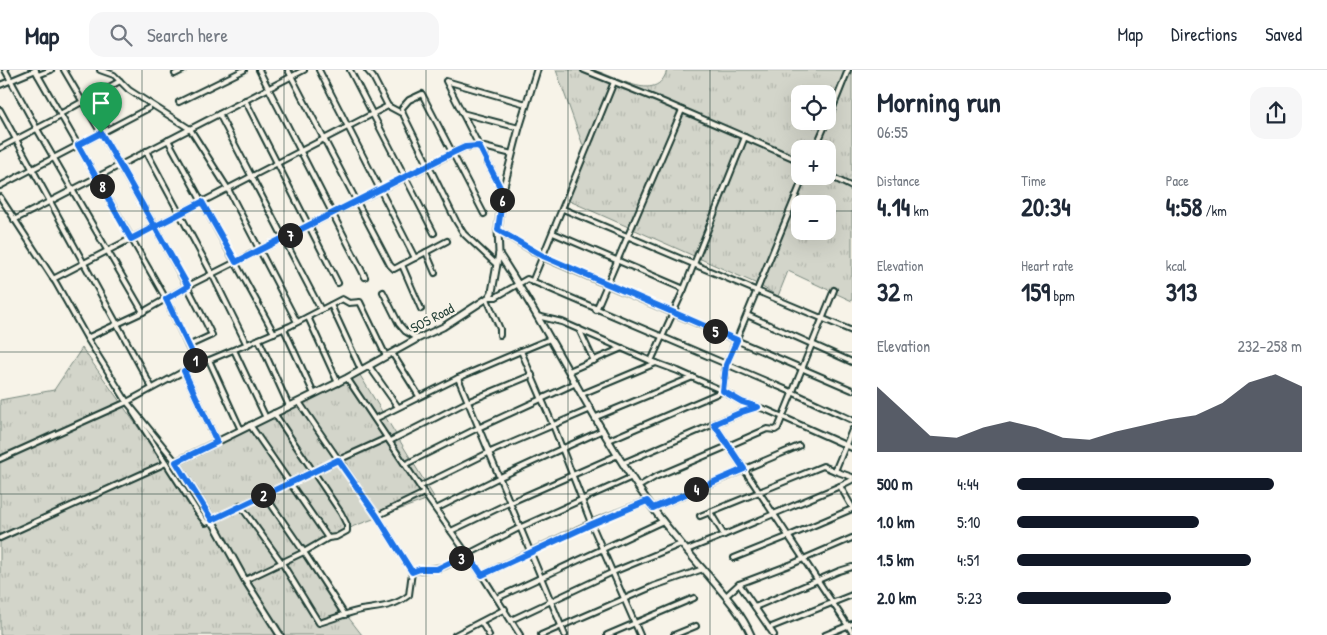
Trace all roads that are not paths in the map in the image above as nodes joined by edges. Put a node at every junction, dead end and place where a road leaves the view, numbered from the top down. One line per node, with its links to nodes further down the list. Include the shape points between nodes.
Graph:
1 (5, 70): 20 (street)
2 (36, 70): 18 (street); 20 (street)
3 (51, 70): 18 (street)
4 (64, 70): 27 (street)
5 (100, 70): 21 (street)
6 (183, 70): 17 (street)
7 (244, 70): 28 (street)
8 (259, 70): 24 (street)
9 (288, 70): 19 (street)
10 (304, 70): 19 (street)
11 (319, 70): 39 (street)
12 (350, 70): 36 (street)
13 (367, 70): 30 (street)
14 (538, 70): 29 (street)
15 (584, 70): 22 (street)
16 (848, 70): 25 (street)
17 (176, 74)
18 (38, 75): 38 (street)
19 (291, 76): 24 (street); 45 (street)
20 (11, 81): 23 (street); 41 (street)
21 (120, 81): 27 (street); 42 (street)
22 (614, 82): 33 (street); 75 (street)
23 (0, 85)
24 (268, 89): 26 (street); 52 (street)
25 (836, 99)
26 (245, 100): 35 (street); 105 (street)
27 (82, 102): 38 (street); 43 (street)
28 (179, 102)
29 (526, 104): 34 (street, via 446,80); 40 (street)
30 (388, 106): 36 (street); 37 (street)
31 (149, 108): 43 (street)
32 (0, 110): 46 (street)
33 (682, 110): 44 (street); 84 (street)
34 (462, 113): 40 (street); 49 (street)
35 (219, 114): 42 (street); 60 (street)
36 (372, 114): 39 (street); 62 (street)
37 (403, 114): 53 (street, via 405,104 422,94); 58 (street)
38 (61, 115): 41 (street); 48 (street)
39 (348, 127): 45 (street); 68 (street)
40 (519, 128): 54 (street)
41 (37, 129): 46 (street); 56 (street)
42 (190, 129): 47 (street); 67 (street)
43 (101, 133): 48 (street); 57 (street)
44 (745, 137): 55 (street); 98 (street)
45 (324, 139): 52 (street); 73 (street)
46 (16, 140): 50 (street); 59 (street)
47 (168, 140): 51 (street); 74 (street)
48 (78, 145): 56 (street); 61 (street)
49 (479, 146): 53 (street, via 465,147); 54 (street); 70 (street)
50 (0, 148)
51 (146, 151): 57 (street); 77 (street)
52 (301, 151): 60 (street); 76 (street)
53 (452, 153): 58 (street); 78 (street)
54 (512, 154): 70 (street)
55 (791, 157)
56 (54, 158): 59 (street); 69 (street)
57 (120, 165): 61 (street); 80 (street)
58 (428, 165): 62 (street); 97 (street, via 464,234)
59 (32, 169): 65 (street); 72 (street)
60 (252, 176): 67 (street); 85 (street)
61 (96, 177): 69 (street); 86 (street)
62 (404, 177): 68 (street); 82 (street)
63 (836, 179): 66 (street)
64 (800, 185): 112 (street)
65 (0, 186)
66 (852, 187)
67 (228, 189): 74 (street); 88 (street)
68 (380, 189): 73 (street); 93 (street)
69 (73, 190): 72 (street); 89 (street)
70 (503, 193): 81 (street)
71 (0, 197): 79 (street)
72 (50, 201): 79 (street); 96 (street)
73 (357, 201): 76 (street); 99 (street, via 390,265 394,269)
74 (202, 202): 77 (street); 95 (street)
75 (563, 208): 83 (street); 84 (street)
76 (333, 213): 85 (street); 102 (street)
77 (179, 214): 80 (street); 101 (street)
78 (484, 214)
79 (14, 220): 103 (street)
80 (155, 226): 86 (street); 108 (street)
81 (498, 230): 91 (street); 92 (street)
82 (434, 233)
83 (552, 233): 92 (street); 94 (street)
84 (628, 236): 94 (street); 98 (street)
85 (285, 238): 88 (street); 117 (street)
86 (131, 239): 89 (street); 114 (street)
87 (447, 241): 90 (street)
88 (260, 250): 95 (street); 125 (street)
89 (108, 251): 96 (street); 119 (street)
90 (426, 252): 93 (street); 100 (street)
91 (499, 253): 97 (street); 106 (street)
92 (543, 256): 104 (street); 107 (street)
93 (415, 258): 99 (street)
94 (617, 260): 107 (street); 109 (street)
95 (236, 262): 101 (street); 130 (street)
96 (84, 263): 103 (street); 126 (street)
97 (496, 264): 113 (street)
98 (694, 264): 109 (street); 112 (street)
99 (402, 265): 116 (street)
100 (435, 273)
101 (212, 274): 108 (street); 139 (street)
102 (365, 277)
103 (53, 279): 132 (street)
104 (532, 282): 106 (street, via 527,279); 118 (street)
105 (338, 283)
106 (518, 283): 113 (street, via 496,297); 122 (street)
107 (607, 285): 118 (street); 120 (street)
108 (188, 286): 114 (street); 140 (street, via 212,334)
109 (684, 289): 120 (street)
110 (834, 290): 124 (street)
111 (383, 292): 134 (street, via 399,324)
112 (757, 292): 121 (street); 124 (street)
113 (488, 298): 131 (street); 134 (street, SOS Road)
114 (166, 299): 119 (street); 140 (street)
115 (331, 305): 117 (street); 145 (street, via 342,299 353,304 360,302); 155 (street)
116 (421, 309)
117 (322, 310): 123 (street)
118 (596, 310): 133 (street)
119 (143, 312): 126 (street)
120 (674, 313): 133 (street); 137 (street)
121 (748, 315): 137 (street); 138 (street)
122 (537, 316): 128 (street); 135 (street)
123 (308, 317): 125 (street); 162 (street)
124 (822, 318): 129 (street); 138 (street)
125 (297, 322): 127 (street)
126 (117, 325): 132 (street); 164 (street)
127 (284, 329): 130 (street); 168 (street)
128 (579, 329): 141 (street); 147 (street)
129 (852, 331)
130 (274, 333): 136 (street)
131 (500, 335)
132 (87, 338): 172 (street)
133 (662, 338): 148 (street); 152 (street)
134 (418, 339): 144 (street, SOS Road)
135 (550, 339): 143 (street); 157 (street)
136 (259, 340): 139 (street); 175 (street)
137 (737, 340): 152 (street); 154 (street)
138 (811, 344): 149 (street); 154 (street)
139 (247, 345): 142 (street)
140 (188, 346): 151 (street)
141 (622, 348): 147 (street); 148 (street)
142 (234, 350): 146 (street); 182 (street)
143 (521, 351): 158 (street); 161 (street)
144 (392, 353): 145 (street, SOS Road); 170 (street)
145 (386, 356): 153 (street, SOS Road)
146 (209, 360): 151 (street); 189 (street)
147 (594, 360): 157 (street)
148 (651, 361): 150 (street)
149 (852, 362)
150 (657, 363): 159 (street); 169 (street)
151 (198, 365): 156 (street)
152 (726, 365): 166 (street); 167 (street)
153 (369, 366): 155 (street, SOS Road); 176 (street)
154 (802, 368): 165 (street); 167 (street)
155 (361, 370): 160 (street, SOS Road)
156 (184, 371): 164 (street); 194 (street)
157 (569, 371): 163 (street)
158 (532, 375): 171 (street); 174 (street)
159 (693, 377): 166 (street); 181 (street)
160 (347, 378): 162 (street, SOS Road); 183 (street)
161 (458, 378): 170 (street); 174 (street)
162 (338, 382): 168 (street, SOS Road)
163 (576, 383): 169 (street); 171 (street)
164 (152, 388): 172 (street)
165 (852, 390)
166 (723, 391): 177 (street); 193 (street)
167 (792, 392): 180 (street); 184 (street)
168 (314, 394): 173 (street, SOS Road)
169 (582, 394): 178 (street)
170 (419, 396): 176 (street)
171 (542, 399): 187 (street); 188 (street)
172 (127, 402): 202 (street); 204 (street); 206 (street)
173 (299, 402): 175 (street, SOS Road); 203 (street)
174 (467, 402): 188 (street); 192 (street)
175 (289, 406): 179 (street, SOS Road)
176 (398, 407): 183 (street)
177 (758, 407): 180 (street); 185 (street)
178 (591, 409): 181 (street); 187 (street)
179 (274, 413): 182 (street, SOS Road); 209 (street)
180 (782, 416): 195 (street); 196 (street, via 775,430 768,429)
181 (596, 417): 190 (street)
182 (266, 418): 186 (street, SOS Road)
183 (375, 419): 192 (street)
184 (852, 420)
185 (714, 424): 196 (street); 205 (street)
186 (250, 425): 189 (street, SOS Road); 215 (street)
187 (553, 425): 199 (street); 200 (street)
188 (478, 428): 200 (street); 207 (street)
189 (241, 430): 194 (street, SOS Road)
190 (603, 430): 193 (street); 199 (street)
191 (852, 430): 195 (street)
192 (389, 439): 203 (street); 207 (street)
193 (609, 440): 201 (street)
194 (217, 442): 204 (street, SOS Road)
195 (846, 445): 198 (street); 210 (street)
196 (728, 446): 208 (street); 218 (street)
197 (799, 446): 208 (street)
198 (852, 448)
199 (562, 450): 211 (street); 213 (street)
200 (488, 453): 213 (street); 216 (street)
201 (618, 455): 205 (street); 211 (street)
202 (0, 459)
203 (338, 460): 209 (street); 231 (street)
204 (176, 462): 233 (street)
205 (623, 462): 212 (street)
206 (166, 463): 233 (street, via 206,523); 240 (street)
207 (406, 464): 216 (street)
208 (744, 469): 219 (street); 226 (street)
209 (314, 471): 215 (street); 241 (street, via 347,525 343,534)
210 (835, 471): 214 (street); 219 (street, via 823,466)
211 (572, 475): 222 (street); 224 (street)
212 (632, 477): 218 (street); 222 (street)
213 (498, 478): 224 (street); 228 (street)
214 (852, 479): 217 (street)
215 (290, 483): 221 (street); 241 (street)
216 (420, 486): 220 (street)
217 (840, 486): 227 (street); 230 (street)
218 (638, 487): 223 (street)
219 (758, 491): 229 (street); 230 (street)
220 (424, 493): 228 (street); 231 (street)
221 (264, 494): 225 (street); 246 (street)
222 (583, 499): 235 (street); 236 (street)
223 (647, 501): 226 (street); 235 (street)
224 (509, 503): 236 (street); 237 (street)
225 (240, 505): 233 (street); 251 (street)
226 (653, 508): 234 (street)
227 (852, 508): 239 (street)
228 (436, 509): 237 (street)
229 (710, 512): 232 (street); 238 (street)
230 (773, 514): 238 (street); 239 (street)
231 (377, 516): 254 (street)
232 (700, 516)
233 (212, 520): 258 (street)
234 (663, 520): 243 (street); 244 (street)
235 (592, 524): 244 (street); 247 (street)
236 (519, 528): 247 (street); 248 (street)
237 (451, 531): 248 (street)
238 (724, 535): 245 (street)
239 (789, 536): 249 (street); 250 (street)
240 (0, 538)
241 (328, 538): 246 (street)
242 (852, 538): 250 (street)
243 (681, 544): 245 (street); 255 (street)
244 (603, 549): 255 (street); 257 (street)
245 (687, 550): 253 (street)
246 (304, 552): 251 (street); 270 (street)
247 (529, 552): 256 (street); 257 (street)
248 (468, 554): 254 (street, via 437,569); 256 (street)
249 (734, 558)
250 (804, 559): 259 (street); 260 (street)
251 (282, 563): 258 (street); 270 (street, via 319,623)
252 (852, 567): 259 (street)
253 (703, 569): 262 (street); 264 (street)
254 (412, 572): 270 (street, via 408,595 400,602)
255 (613, 572): 264 (street); 266 (street)
256 (482, 575): 263 (street)
257 (540, 577): 263 (street); 266 (street)
258 (245, 580): 280 (street)
259 (818, 580): 267 (street); 268 (street)
260 (739, 584): 262 (street); 268 (street)
261 (852, 595): 267 (street)
262 (726, 596): 288 (street)
263 (497, 598): 269 (street)
264 (624, 598): 273 (street); 275 (street)
265 (694, 598): 273 (street)
266 (550, 601): 271 (street); 275 (street)
267 (834, 603): 274 (street); 277 (street)
268 (755, 607): 277 (street)
269 (505, 609): 271 (street); 272 (street)
270 (345, 615)
271 (511, 620): 282 (street)
272 (481, 622): 279 (street); 281 (street)
273 (635, 623): 285 (street); 286 (street)
274 (850, 625): 278 (street); 290 (street)
275 (561, 626): 283 (street); 284 (street)
276 (696, 626): 287 (street)
277 (769, 628): 289 (street)
278 (852, 632)
279 (457, 634)
280 (280, 635)
281 (489, 635)
282 (520, 635)
283 (541, 635)
284 (565, 635)
285 (607, 635)
286 (640, 635)
287 (674, 635)
288 (751, 635)
289 (774, 635)
290 (825, 635)

